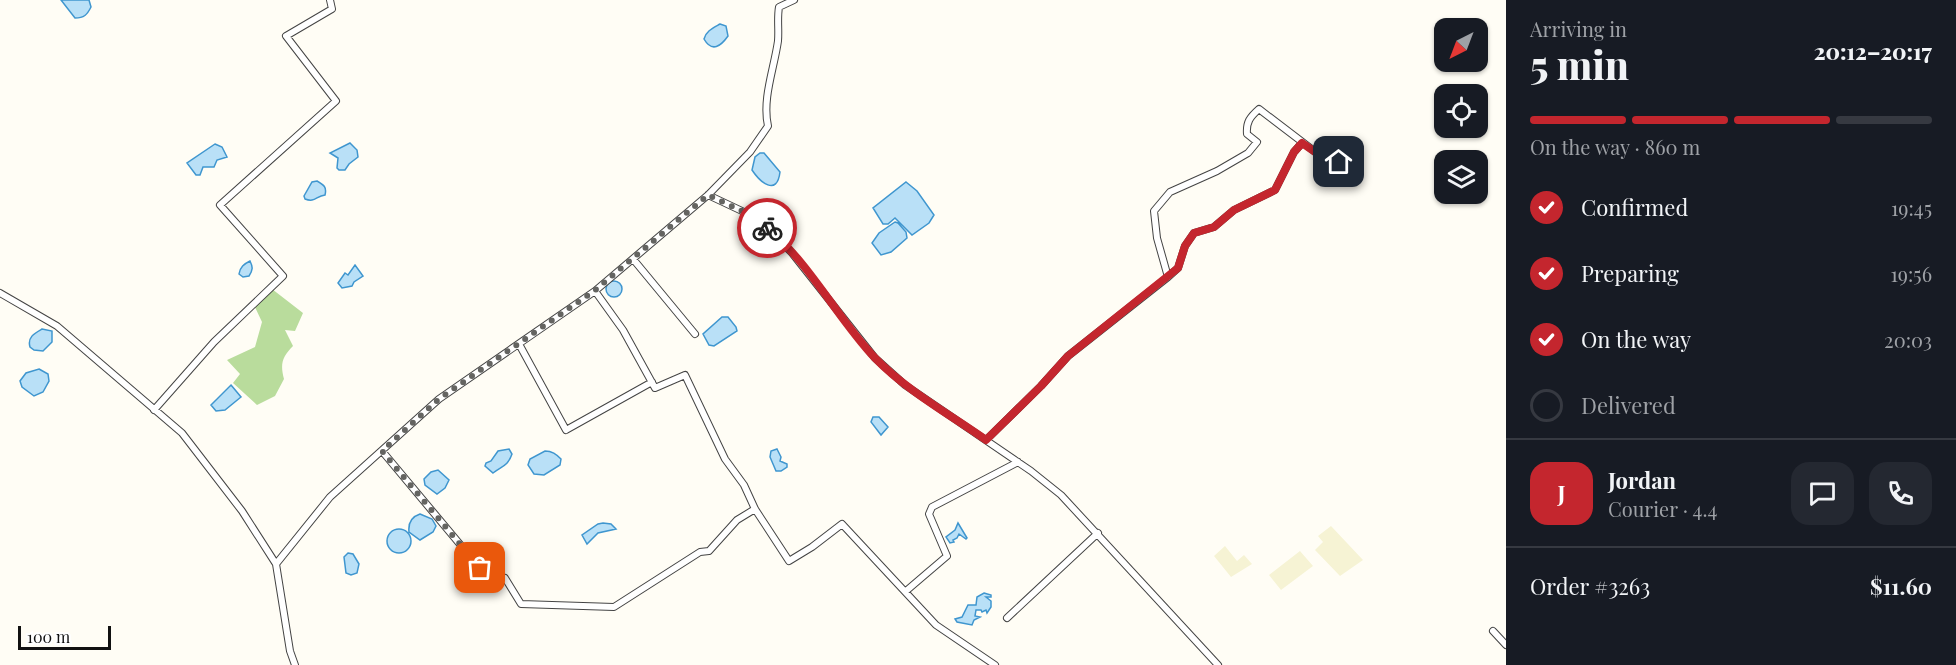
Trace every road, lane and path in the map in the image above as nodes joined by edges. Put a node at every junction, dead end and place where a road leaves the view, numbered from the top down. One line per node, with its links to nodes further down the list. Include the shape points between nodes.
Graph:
1 (330, 0): 13 (street, via 332,9 286,36 336,101 220,205 283,276 214,342)
2 (794, 0): 5 (street, via 779,7 778,37 765,111 768,126 750,152)
3 (1302, 143): 4 (street); 7 (street, via 1275,190 1234,210 1214,227 1194,233 1178,268); 7 (street, via 1259,109 1246,125 1247,134 1257,142 1248,153 1170,192 1154,211)
4 (1339, 162)
5 (708, 195): 6 (street); 14 (street, via 742,211 769,230 875,358 905,385)
6 (633, 259): 8 (street); 10 (street)
7 (1168, 277): 14 (street, via 1068,356)
8 (594, 291): 11 (street); 12 (street, via 623,330)
9 (0, 293): 13 (street, via 57,326)
10 (695, 334)
11 (519, 344): 12 (street, via 566,430); 15 (street, via 439,399)
12 (652, 382): 17 (street, via 655,387 685,375 725,459)
13 (154, 410): 19 (street, via 182,433)
14 (986, 440): 16 (street)
15 (382, 451): 17 (street, via 494,585 505,578 521,604 614,607 709,550 737,520); 19 (street, via 330,497)
16 (1018, 462): 18 (street, via 1061,495); 20 (street, via 932,507 928,514 947,556)
17 (755, 509): 20 (street, via 789,561 842,524)
18 (1098, 533): 21 (street); 26 (street)
19 (276, 564): 24 (street)
20 (906, 591): 25 (street, via 936,625)
21 (1007, 618)
22 (1493, 631): 23 (street)
23 (1506, 645)
24 (295, 665)
25 (995, 665)
26 (1218, 665)

